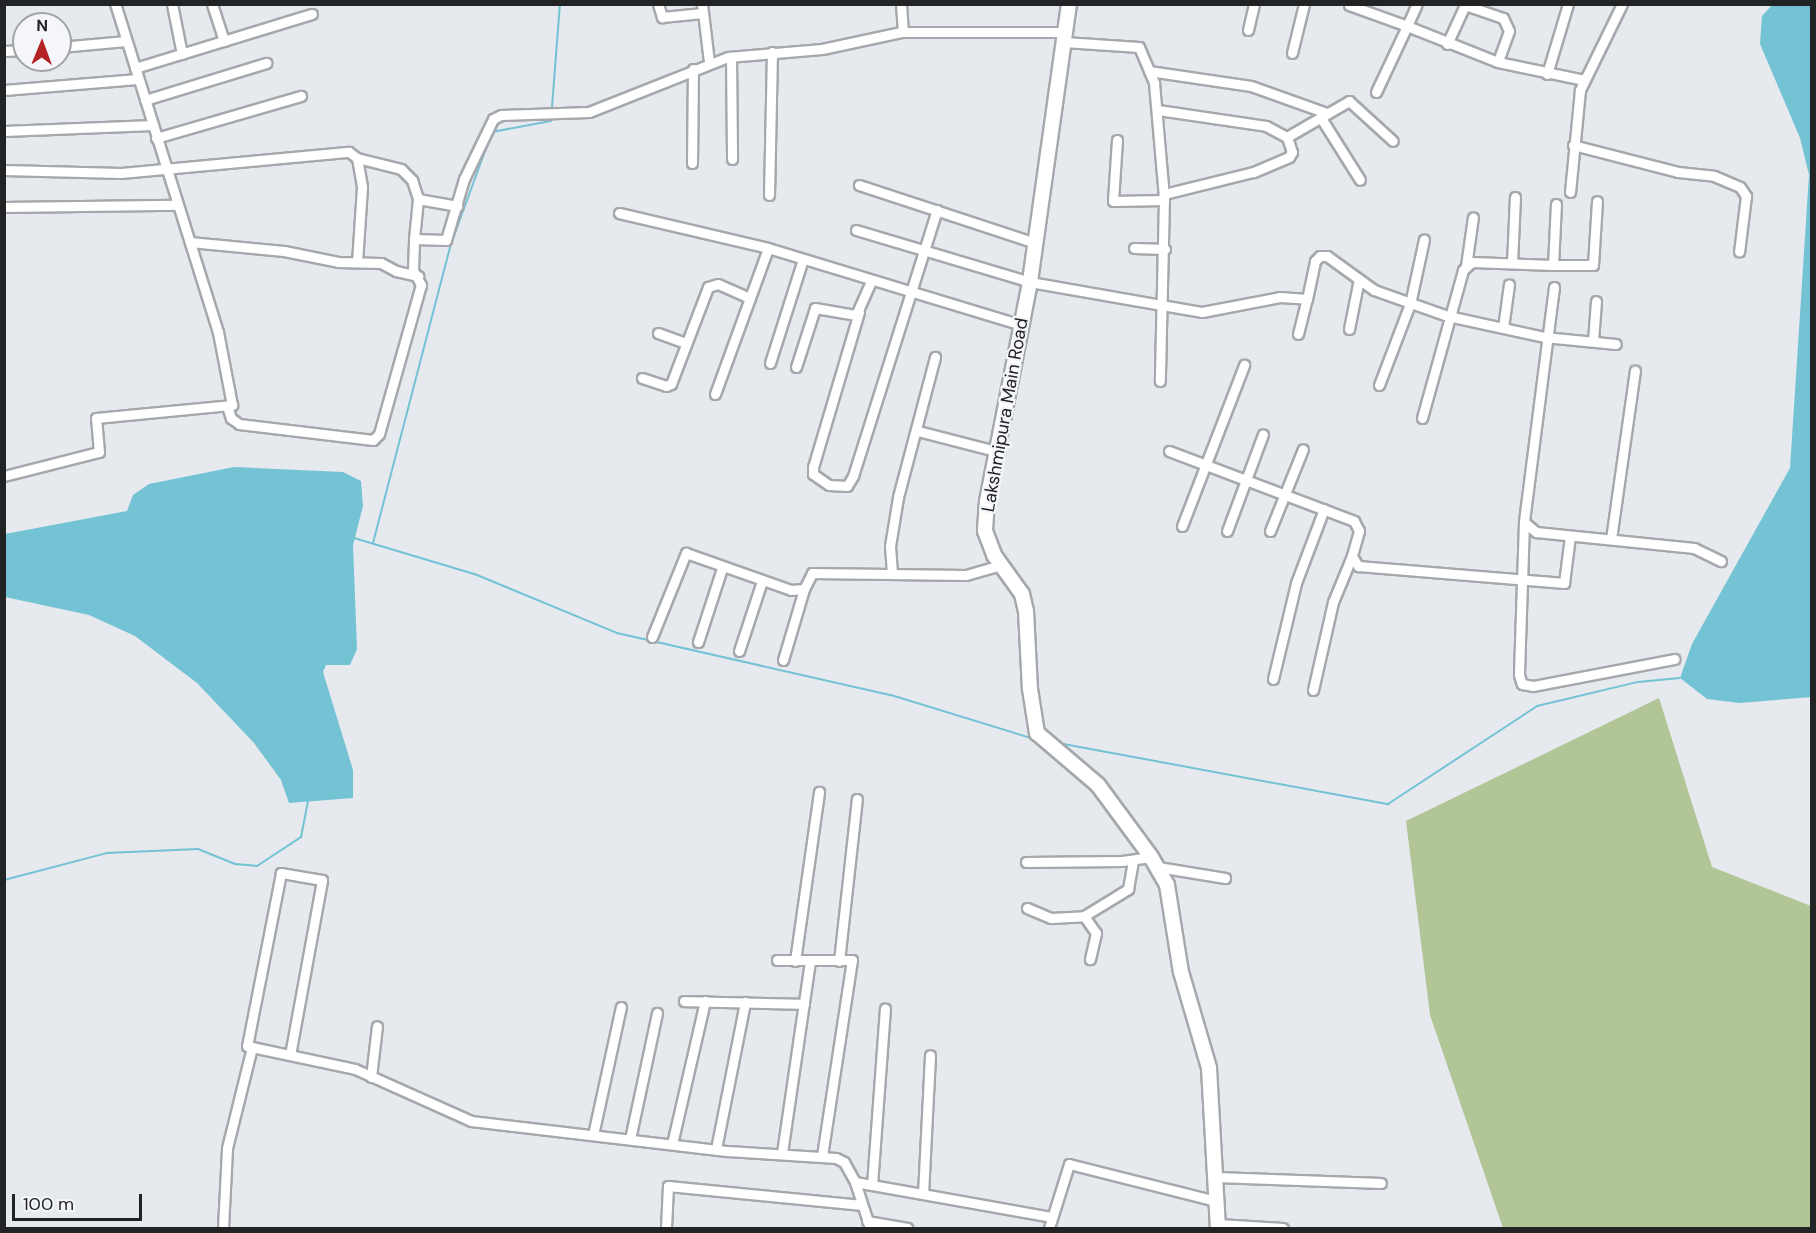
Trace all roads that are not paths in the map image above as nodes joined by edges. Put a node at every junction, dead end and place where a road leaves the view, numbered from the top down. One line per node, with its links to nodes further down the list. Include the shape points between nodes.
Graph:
1 (115, 4): 20 (street)
2 (172, 4): 26 (street)
3 (212, 4): 21 (street)
4 (658, 4): 14 (street, via 662,16)
5 (901, 4): 18 (street)
6 (1069, 4): 19 (main road, Lakshmipura Main Road)
7 (1254, 4): 17 (street)
8 (1304, 4): 25 (street)
9 (1417, 4): 16 (street)
10 (1568, 4): 34 (street)
11 (1622, 4): 36 (street)
12 (1349, 5): 16 (street)
13 (1465, 5): 22 (street); 29 (street, via 1508,22)
14 (703, 9): 28 (street)
15 (312, 14): 21 (street)
16 (1407, 26): 22 (street); 38 (street)
17 (1248, 30)
18 (903, 32): 19 (street); 24 (street, via 822,49)
19 (1065, 37): 33 (street, via 1134,44); 74 (main road, Lakshmipura Main Road)
20 (126, 41): 23 (street); 31 (street)
21 (224, 41): 26 (street)
22 (1447, 44): 29 (street)
23 (72, 46)
24 (772, 52): 27 (street); 58 (street)
25 (1292, 53)
26 (182, 54): 31 (street)
27 (731, 57): 28 (street); 51 (street)
28 (709, 62): 32 (street)
29 (1498, 62): 34 (street)
30 (266, 63): 40 (street)
31 (135, 68): 35 (street)
32 (693, 69): 52 (street); 65 (street, via 589,112 501,115 493,119 464,179)
33 (1149, 70): 41 (street); 42 (street, via 1251,86)
34 (1547, 74): 36 (street)
35 (138, 79): 37 (street); 40 (street)
36 (1584, 80): 49 (street)
37 (4, 90)
38 (1376, 92)
39 (302, 96): 46 (street)
40 (145, 100): 43 (street)
41 (1158, 110): 45 (street, via 1266,126); 59 (street)
42 (1324, 116): 45 (street); 48 (street, via 1343,103 1356,103); 55 (street)
43 (153, 125): 44 (street); 46 (street)
44 (4, 131)
45 (1287, 137): 59 (street, via 1292,152 1289,157)
46 (156, 138): 53 (street)
47 (1117, 140): 59 (street, via 1113,201)
48 (1393, 141)
49 (1573, 145): 57 (street); 79 (street, via 1678,172 1714,176 1740,187 1746,195)
50 (357, 158): 53 (street, via 349,152 322,152); 61 (street, via 406,173); 81 (street, via 363,197)
51 (732, 159)
52 (692, 163)
53 (166, 168): 54 (street, via 121,173); 64 (street)
54 (4, 170)
55 (1360, 180)
56 (859, 185): 67 (street)
57 (1570, 192)
58 (769, 195)
59 (1164, 197): 77 (street)
60 (1515, 197): 82 (street)
61 (418, 199): 65 (street); 72 (street)
62 (1597, 201): 83 (street, via 1593,265)
63 (1556, 204): 83 (street)
64 (178, 205): 66 (street); 73 (street)
65 (457, 206): 72 (street, via 446,240)
66 (4, 207)
67 (937, 210): 74 (street); 78 (street)
68 (619, 213): 75 (street)
69 (1473, 218): 84 (street)
70 (856, 230): 78 (street)
71 (1424, 238): 96 (street)
72 (414, 239): 85 (street, via 413,270)
73 (190, 242): 81 (street); 117 (street, via 219,332 232,405)
74 (1035, 243): 88 (main road, Lakshmipura Main Road)
75 (768, 248): 80 (street); 92 (street)
76 (1134, 248): 77 (street)
77 (1165, 249): 95 (street)
78 (925, 250): 88 (street); 91 (street)
79 (1739, 252)
80 (802, 259): 87 (street); 109 (street)
81 (357, 262): 85 (street, via 381,263)
82 (1512, 263): 83 (street); 84 (street, via 1472,262)
83 (1553, 265)
84 (1466, 266): 98 (street)
85 (418, 276): 117 (street, via 421,285 398,374 379,434 373,440 239,424 231,418)
86 (1359, 279): 93 (street, via 1328,256 1320,256); 96 (street, via 1374,290); 100 (street)
87 (871, 281): 91 (street); 97 (street)
88 (1030, 282): 95 (street); 99 (main road, Lakshmipura Main Road)
89 (1509, 284): 101 (street)
90 (1554, 287): 104 (street)
91 (911, 294): 97 (street, via 854,476 847,486 829,485 813,474 813,468); 99 (street)
92 (750, 298): 106 (street, via 718,284 708,287); 116 (street)
93 (1307, 299): 95 (street, via 1280,297 1202,312); 103 (street)
94 (1596, 301): 105 (street)
95 (1165, 304): 114 (street)
96 (1410, 304): 98 (street); 115 (street)
97 (859, 312): 111 (street, via 848,315 825,307 815,308)
98 (1452, 317): 101 (street); 118 (street)
99 (1022, 326): 123 (main road, Lakshmipura Main Road)
100 (1349, 328)
101 (1503, 328): 104 (street)
102 (658, 333): 106 (street)
103 (1298, 334)
104 (1548, 338): 105 (street); 129 (street)
105 (1593, 341): 107 (street)
106 (686, 343): 113 (street, via 669,387)
107 (1616, 344)
108 (935, 357): 119 (street)
109 (770, 363)
110 (1244, 365): 124 (street)
111 (796, 367)
112 (1635, 371): 134 (street)
113 (642, 378)
114 (1160, 381)
115 (1379, 385)
116 (715, 394)
117 (227, 406): 125 (street, via 96,418 99,452)
118 (1422, 418)
119 (918, 431): 123 (street); 139 (street, via 898,497 890,546)
120 (1263, 434): 126 (street)
121 (1303, 449): 127 (street)
122 (1169, 451): 124 (street)
123 (999, 452): 137 (main road, Lakshmipura Main Road, via 985,531)
124 (1206, 464): 126 (street); 130 (street)
125 (4, 476)
126 (1246, 480): 127 (street); 131 (street)
127 (1285, 494): 128 (street); 132 (street)
128 (1324, 509): 135 (street, via 1359,526); 148 (street, via 1296,583)
129 (1524, 522): 133 (street, via 1536,532); 140 (street)
130 (1182, 526)
131 (1227, 531)
132 (1270, 531)
133 (1570, 536): 134 (street); 140 (street, via 1563,583)
134 (1611, 540): 136 (street, via 1694,548)
135 (1352, 556): 140 (street, via 1359,566 1373,568); 149 (street, via 1333,602)
136 (1721, 561)
137 (1000, 565): 139 (street, via 966,575); 154 (main road, Lakshmipura Main Road, via 1022,594 1026,611 1030,689 1037,733 1098,785)
138 (722, 568): 141 (street); 143 (street, via 686,553); 144 (street)
139 (892, 574): 142 (street, via 812,573)
140 (1521, 579): 146 (street, via 1522,684 1533,686)
141 (762, 581): 142 (street, via 791,590); 145 (street)
142 (804, 589): 147 (street)
143 (652, 637)
144 (698, 642)
145 (739, 651)
146 (1674, 659)
147 (783, 660)
148 (1273, 679)
149 (1313, 690)
150 (819, 792): 160 (street)
151 (857, 799): 162 (street)
152 (1133, 860): 153 (street); 154 (street); 157 (street, via 1128,890)
153 (1026, 862)
154 (1155, 862): 155 (street); 181 (main road, Lakshmipura Main Road, via 1170,897 1181,972 1209,1068)
155 (1226, 878)
156 (1027, 908): 157 (street, via 1051,918)
157 (1084, 916): 158 (street, via 1096,933)
158 (1090, 959)
159 (777, 960): 160 (street)
160 (795, 961): 161 (street)
161 (810, 961): 162 (street); 166 (street)
162 (839, 961): 180 (street, via 852,960)
163 (684, 1001): 164 (street)
164 (705, 1001): 165 (street); 177 (street)
165 (745, 1002): 166 (street); 178 (street)
166 (804, 1004): 179 (street)
167 (621, 1007): 175 (street)
168 (885, 1008): 184 (street)
169 (657, 1013): 176 (street)
170 (377, 1026): 174 (street)
171 (252, 1047): 172 (street); 172 (street, via 247,1046 281,873 322,880); 191 (street, via 227,1148)
172 (290, 1055): 174 (street, via 355,1069)
173 (930, 1055): 185 (street)
174 (371, 1077): 175 (street, via 471,1121)
175 (593, 1135): 176 (street)
176 (630, 1139): 177 (street)
177 (672, 1144): 178 (street)
178 (716, 1149): 179 (street)
179 (782, 1153): 180 (street)
180 (822, 1155): 182 (street, via 844,1162)
181 (1216, 1177): 183 (street); 186 (main road, Lakshmipura Main Road)
182 (855, 1182): 184 (street); 187 (street)
183 (1381, 1183)
184 (872, 1185): 185 (street)
185 (923, 1194): 188 (street)
186 (1216, 1201): 188 (street, via 1069,1164); 190 (main road, Lakshmipura Main Road)
187 (862, 1205): 189 (street); 192 (street, via 668,1186)
188 (1051, 1217): 194 (street)
189 (869, 1225): 193 (street)
190 (1218, 1226): 195 (street)
191 (223, 1228)
192 (666, 1228)
193 (906, 1228)
194 (1049, 1228)
195 (1283, 1228)

